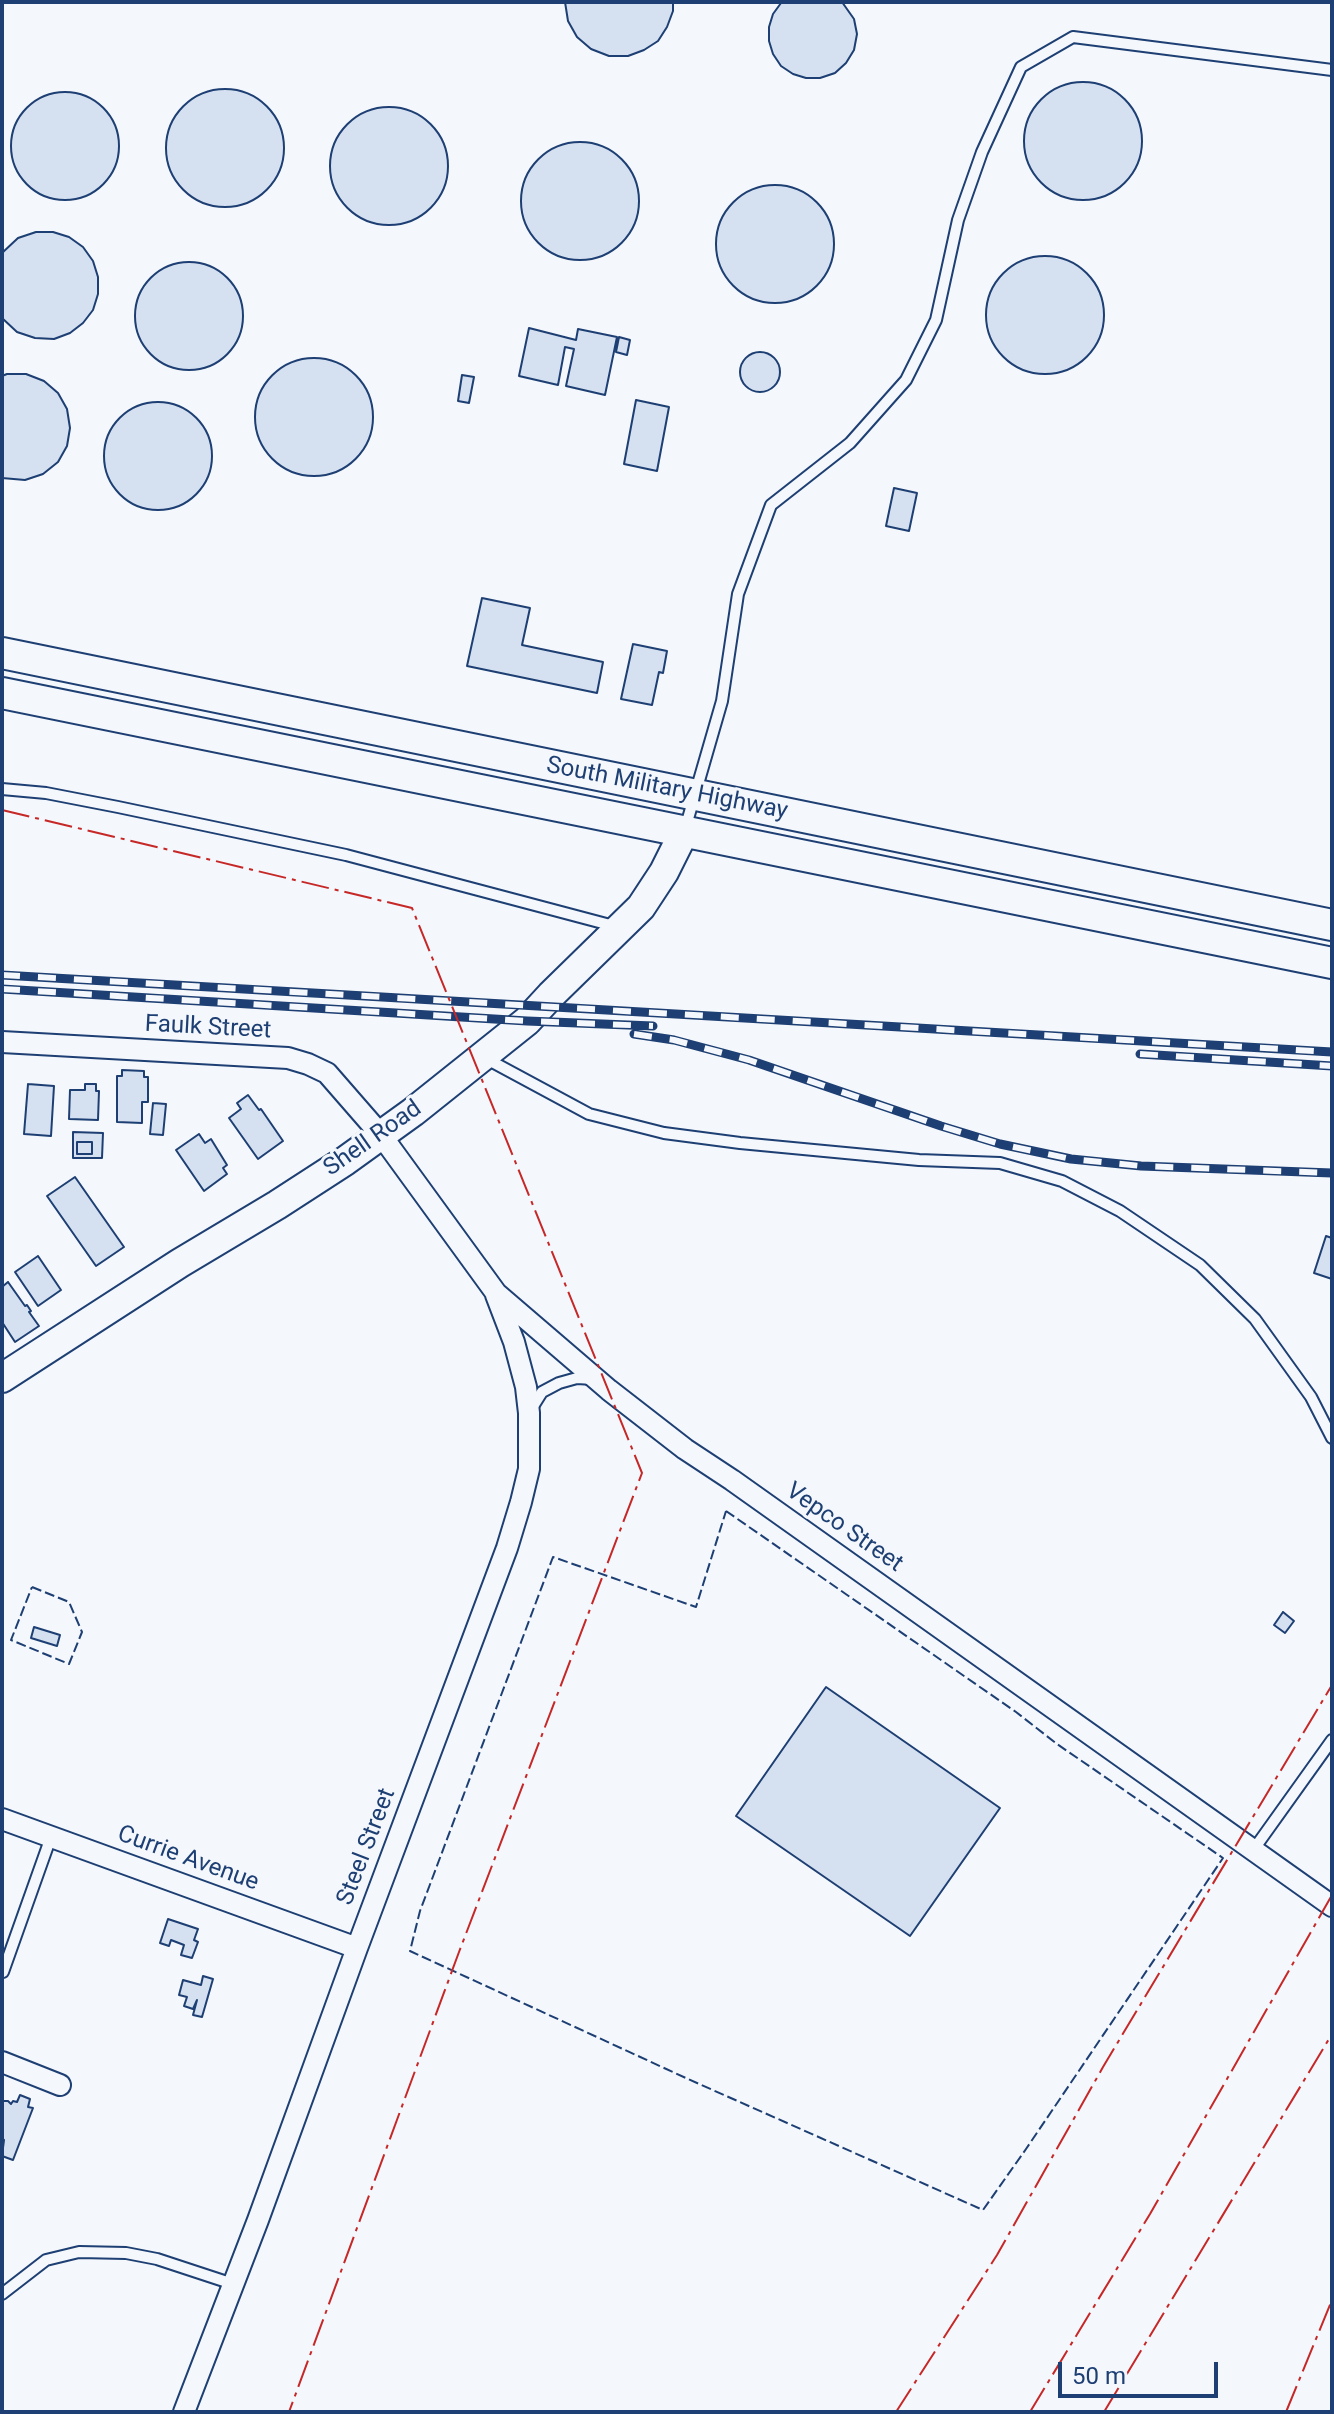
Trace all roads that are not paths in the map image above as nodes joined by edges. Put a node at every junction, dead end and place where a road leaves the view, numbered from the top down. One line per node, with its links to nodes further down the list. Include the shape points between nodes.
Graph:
1 (1332, 70): 5 (lane, via 1073,37 1021,67 958,220 936,320 906,380 850,443 771,505 738,594 722,701)
2 (2, 653): 5 (main road, South Military Highway)
3 (2, 693): 6 (main road, South Military Highway)
4 (2, 789): 8 (lane, via 46,793 346,855)
5 (693, 793): 6 (lane); 7 (main road, South Military Highway)
6 (684, 832): 8 (street, Shell Road, via 641,907); 9 (main road, South Military Highway)
7 (1332, 925)
8 (620, 928): 11 (street, Shell Road, via 527,1021)
9 (1332, 963)
10 (2, 1042): 12 (street, Faulk Street, via 288,1058 327,1073)
11 (482, 1057): 12 (street, Shell Road); 17 (lane, via 589,1114 664,1133 904,1159 1000,1163 1062,1181 1120,1211 1200,1265 1255,1319 1311,1397)
12 (381, 1135): 13 (street, Vepco Street); 14 (street, Shell Road)
13 (496, 1293): 15 (street, Vepco Street); 16 (street, Steel Street, via 514,1342)
14 (2, 1378)
15 (596, 1379): 16 (lane, via 577,1378 551,1387); 21 (street, Vepco Street, via 685,1449)
16 (529, 1413): 23 (street, Steel Street, via 529,1469 507,1548)
17 (1332, 1438)
18 (1332, 1740): 21 (lane)
19 (2, 1819): 20 (street, Currie Avenue)
20 (51, 1837): 23 (street, Currie Avenue); 24 (lane)
21 (1254, 1849): 22 (street, Vepco Street)
22 (1332, 1906)
23 (357, 1948): 27 (street, Steel Street)
24 (3, 1972)
25 (2, 2062): 26 (street)
26 (60, 2085)
27 (233, 2284): 28 (lane, via 157,2259 79,2252 46,2260); 29 (street, Steel Street)
28 (2, 2294)
29 (184, 2412)

